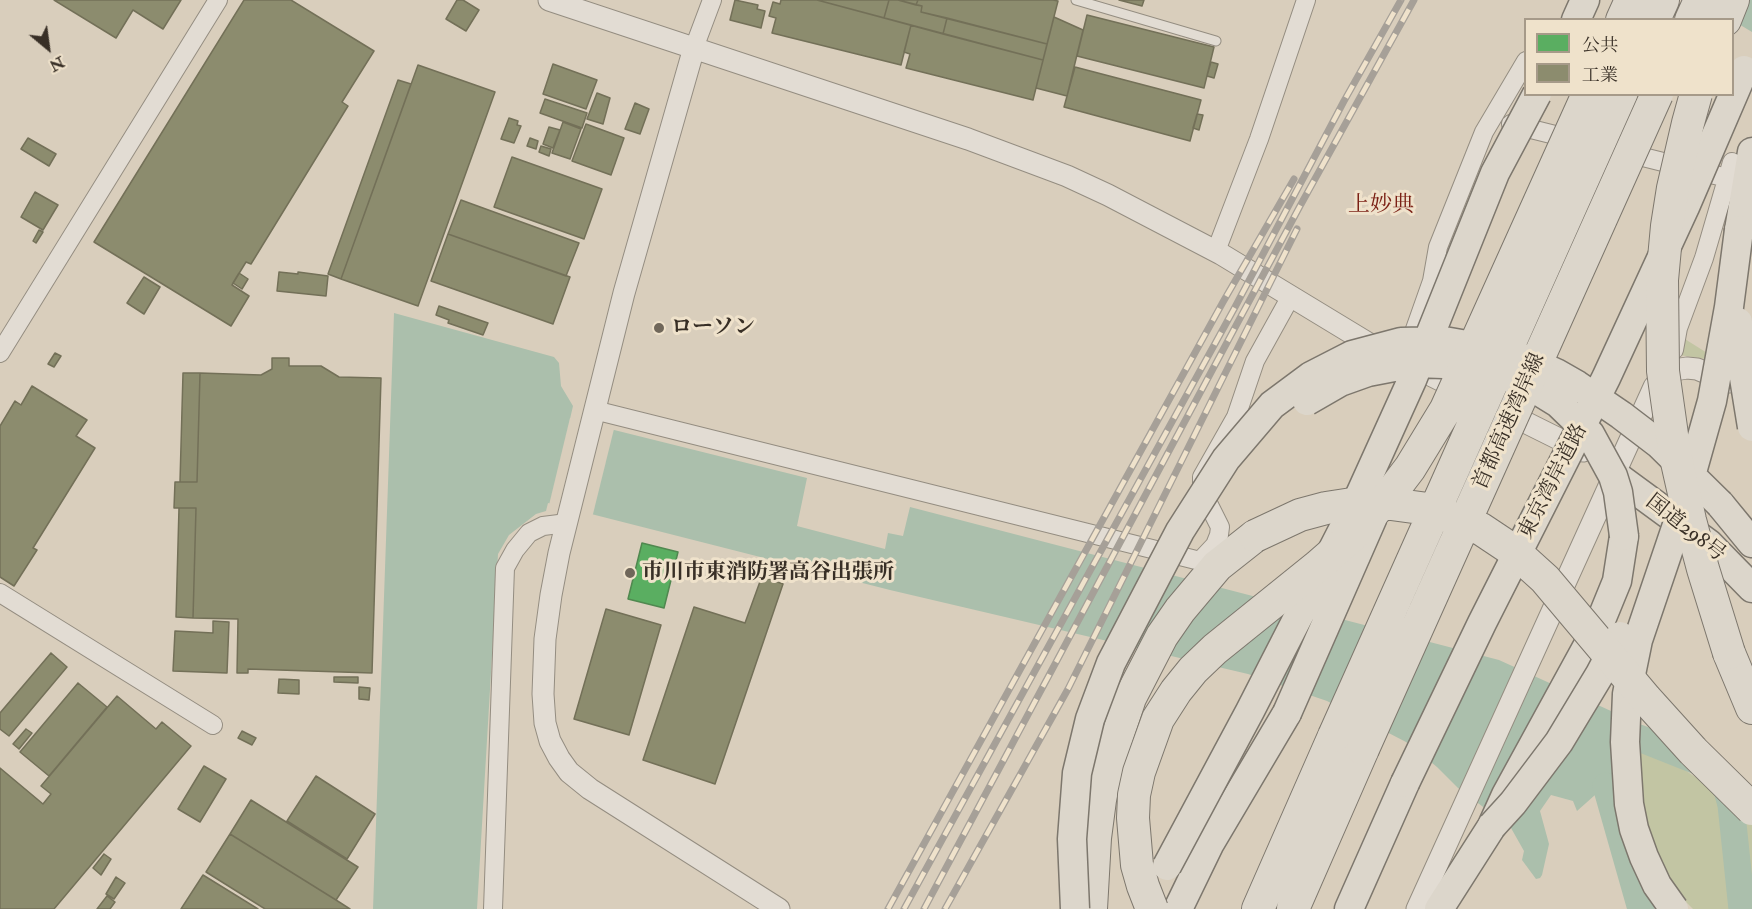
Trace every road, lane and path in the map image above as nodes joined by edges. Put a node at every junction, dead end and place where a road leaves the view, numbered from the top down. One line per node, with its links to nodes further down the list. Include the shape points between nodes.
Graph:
1 (218, 0): 33 (street)
2 (549, 0): 17 (street)
3 (712, 0): 17 (street)
4 (1076, 0): 16 (lane)
5 (1306, 0): 31 (street)
6 (1585, 0): 11 (highway)
7 (1631, 0): 12 (highway)
8 (1663, 0): 13 (highway)
9 (1700, 0): 14 (highway)
10 (1733, 0): 15 (highway)
11 (1577, 18)
12 (1623, 18)
13 (1655, 18)
14 (1692, 18)
15 (1726, 18)
16 (1216, 41)
17 (694, 48): 31 (street, via 1018,156 1108,195); 37 (street)
18 (1752, 52): 20 (highway, 東京湾岸道路, bridge)
19 (1524, 64): 28 (street)
20 (1734, 94)
21 (1537, 96): 55 (highway, bridge, via 1495,173 1412,380 1354,508 1235,741)
22 (1544, 96): 47 (highway, bridge, via 1417,416)
23 (1587, 96): 56 (highway, bridge, via 1446,409 1410,468 1351,537 1200,663 1158,719 1139,772 1133,818 1137,865)
24 (1620, 96): 59 (highway, 首都高速湾岸線, bridge)
25 (1656, 96): 60 (highway, 首都高速湾岸線, bridge)
26 (1696, 96): 46 (highway, bridge, via 1667,226 1662,280 1664,371 1674,449 1703,569 1729,653)
27 (1733, 96): 61 (highway, 東京湾岸道路, bridge, via 1606,378 1482,623)
28 (1491, 119): 29 (street); 34 (street, via 1438,248 1432,281)
29 (1737, 164): 30 (highway); 35 (street, via 1674,341)
30 (1739, 230): 38 (highway, bridge, via 1739,342); 40 (highway, bridge, via 1721,357)
31 (1216, 252): 32 (street)
32 (1290, 296): 34 (street); 37 (street, via 1255,361 1236,417 1202,477 1202,491 1220,527 1215,545 1200,561)
33 (0, 353)
34 (1403, 362): 39 (street, via 1586,453)
35 (1674, 370): 36 (street, via 1697,369); 39 (street, via 1662,376 1654,387)
36 (1752, 391)
37 (593, 417): 41 (street)
38 (1752, 427)
39 (1615, 475): 43 (highway, 国道298号, via 1709,544); 62 (street)
40 (1689, 484): 50 (highway, bridge, via 1600,674 1537,773); 64 (highway, bridge, via 1638,640 1625,720 1626,774 1634,829 1657,885)
41 (568, 517): 51 (street, via 529,533 506,568); 52 (street, via 545,639 545,723 558,758 590,789)
42 (1752, 543): 45 (highway, bridge, via 1720,504 1659,444 1577,385 1523,358 1484,347 1444,341 1401,342 1330,364 1272,405 1213,479)
43 (1752, 588)
44 (0, 593): 48 (street)
45 (1138, 609): 50 (highway, bridge, via 1192,522 1229,473 1267,432 1320,392 1368,372 1415,363 1477,369 1537,390 1572,415 1604,457 1618,492 1624,536 1617,581 1599,625); 53 (highway, bridge, via 1100,690 1083,747 1072,838)
46 (1752, 708)
47 (1287, 713): 57 (highway, via 1210,843); 58 (highway)
48 (213, 726)
49 (1752, 809): 54 (highway, bridge, via 1677,733 1545,579 1514,551 1497,539 1428,509 1352,504 1278,524 1236,549 1198,586 1162,636 1130,698 1107,767 1095,838)
50 (1492, 826): 63 (highway)
51 (493, 909)
52 (779, 909)
53 (1075, 909)
54 (1091, 909)
55 (1141, 909)
56 (1152, 909)
57 (1178, 909)
58 (1195, 909)
59 (1258, 909)
60 (1293, 909)
61 (1349, 909)
62 (1417, 909)
63 (1439, 909)
64 (1674, 909)

